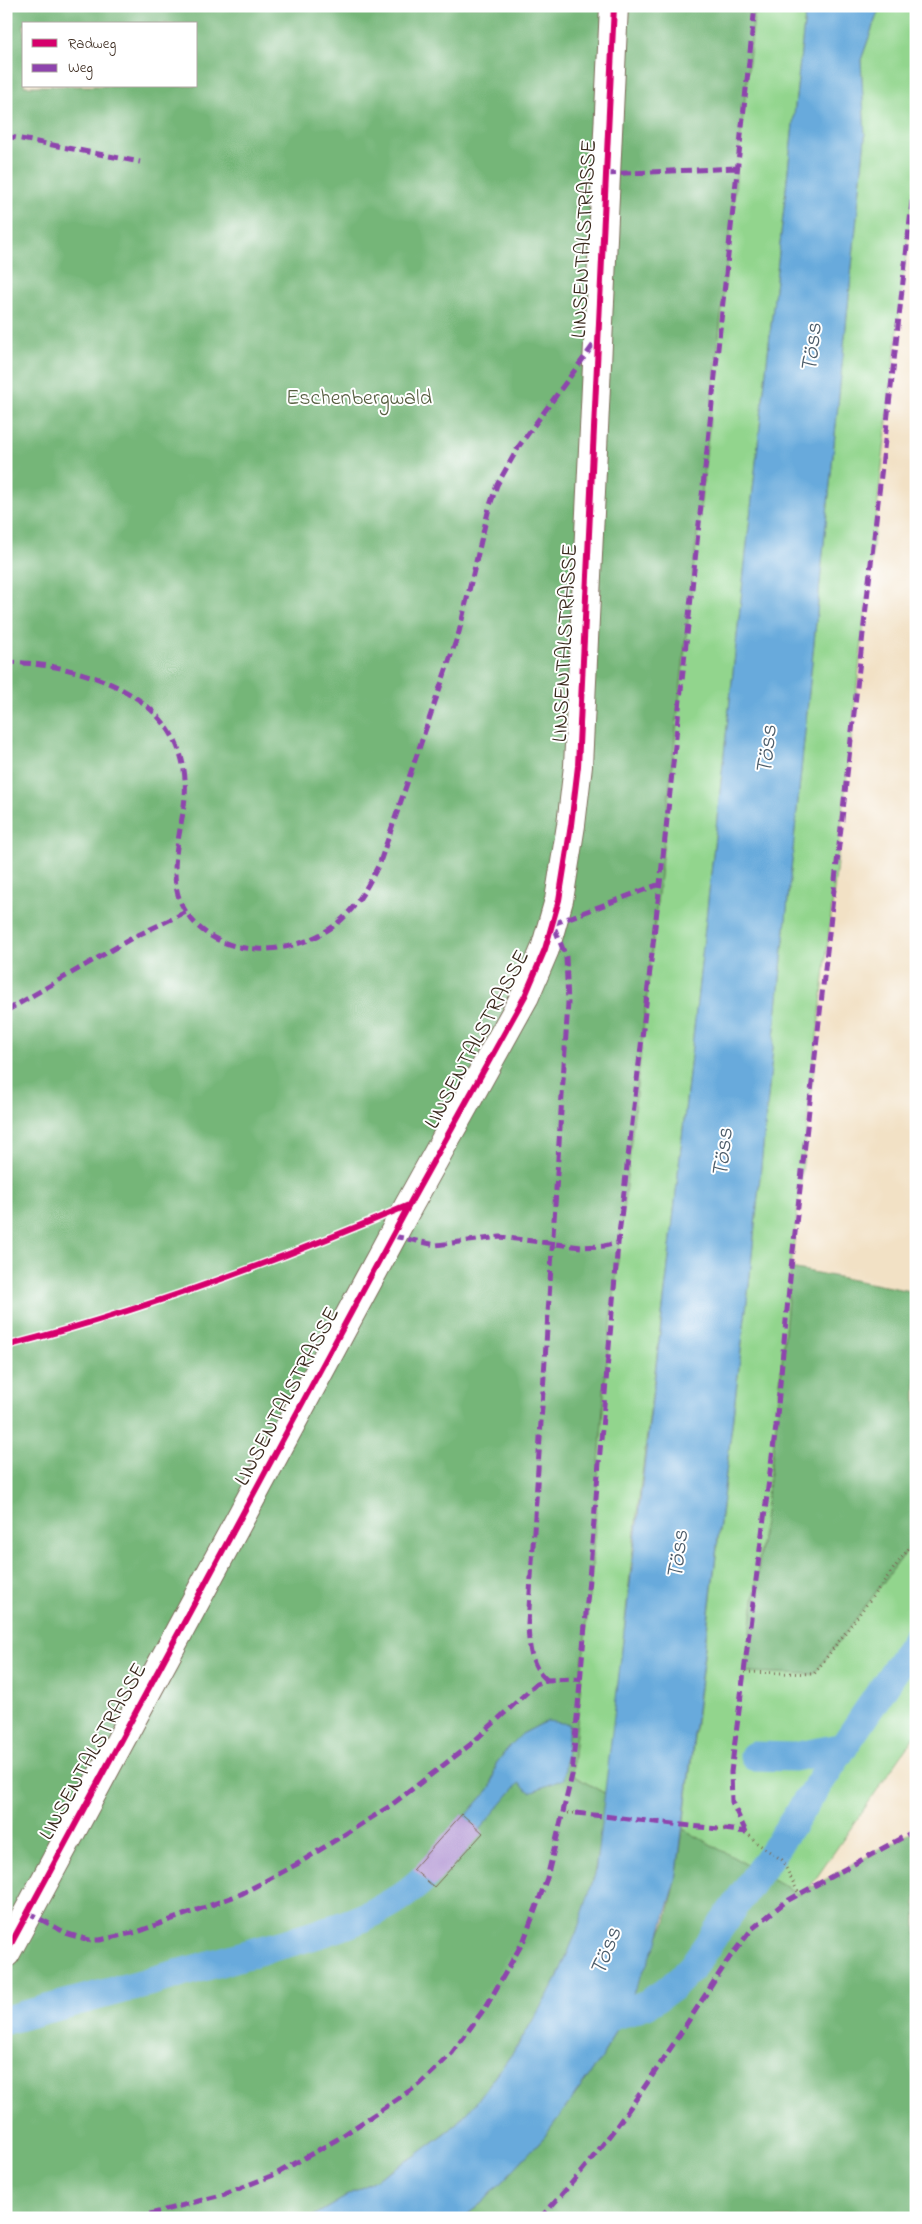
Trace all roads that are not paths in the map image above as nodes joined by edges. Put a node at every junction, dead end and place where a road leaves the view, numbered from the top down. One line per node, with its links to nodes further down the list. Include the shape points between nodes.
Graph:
1 (614, 6): 2 (street, LINSENTALSTRASSE, via 578,766 553,924 525,996)
2 (6, 1953)

